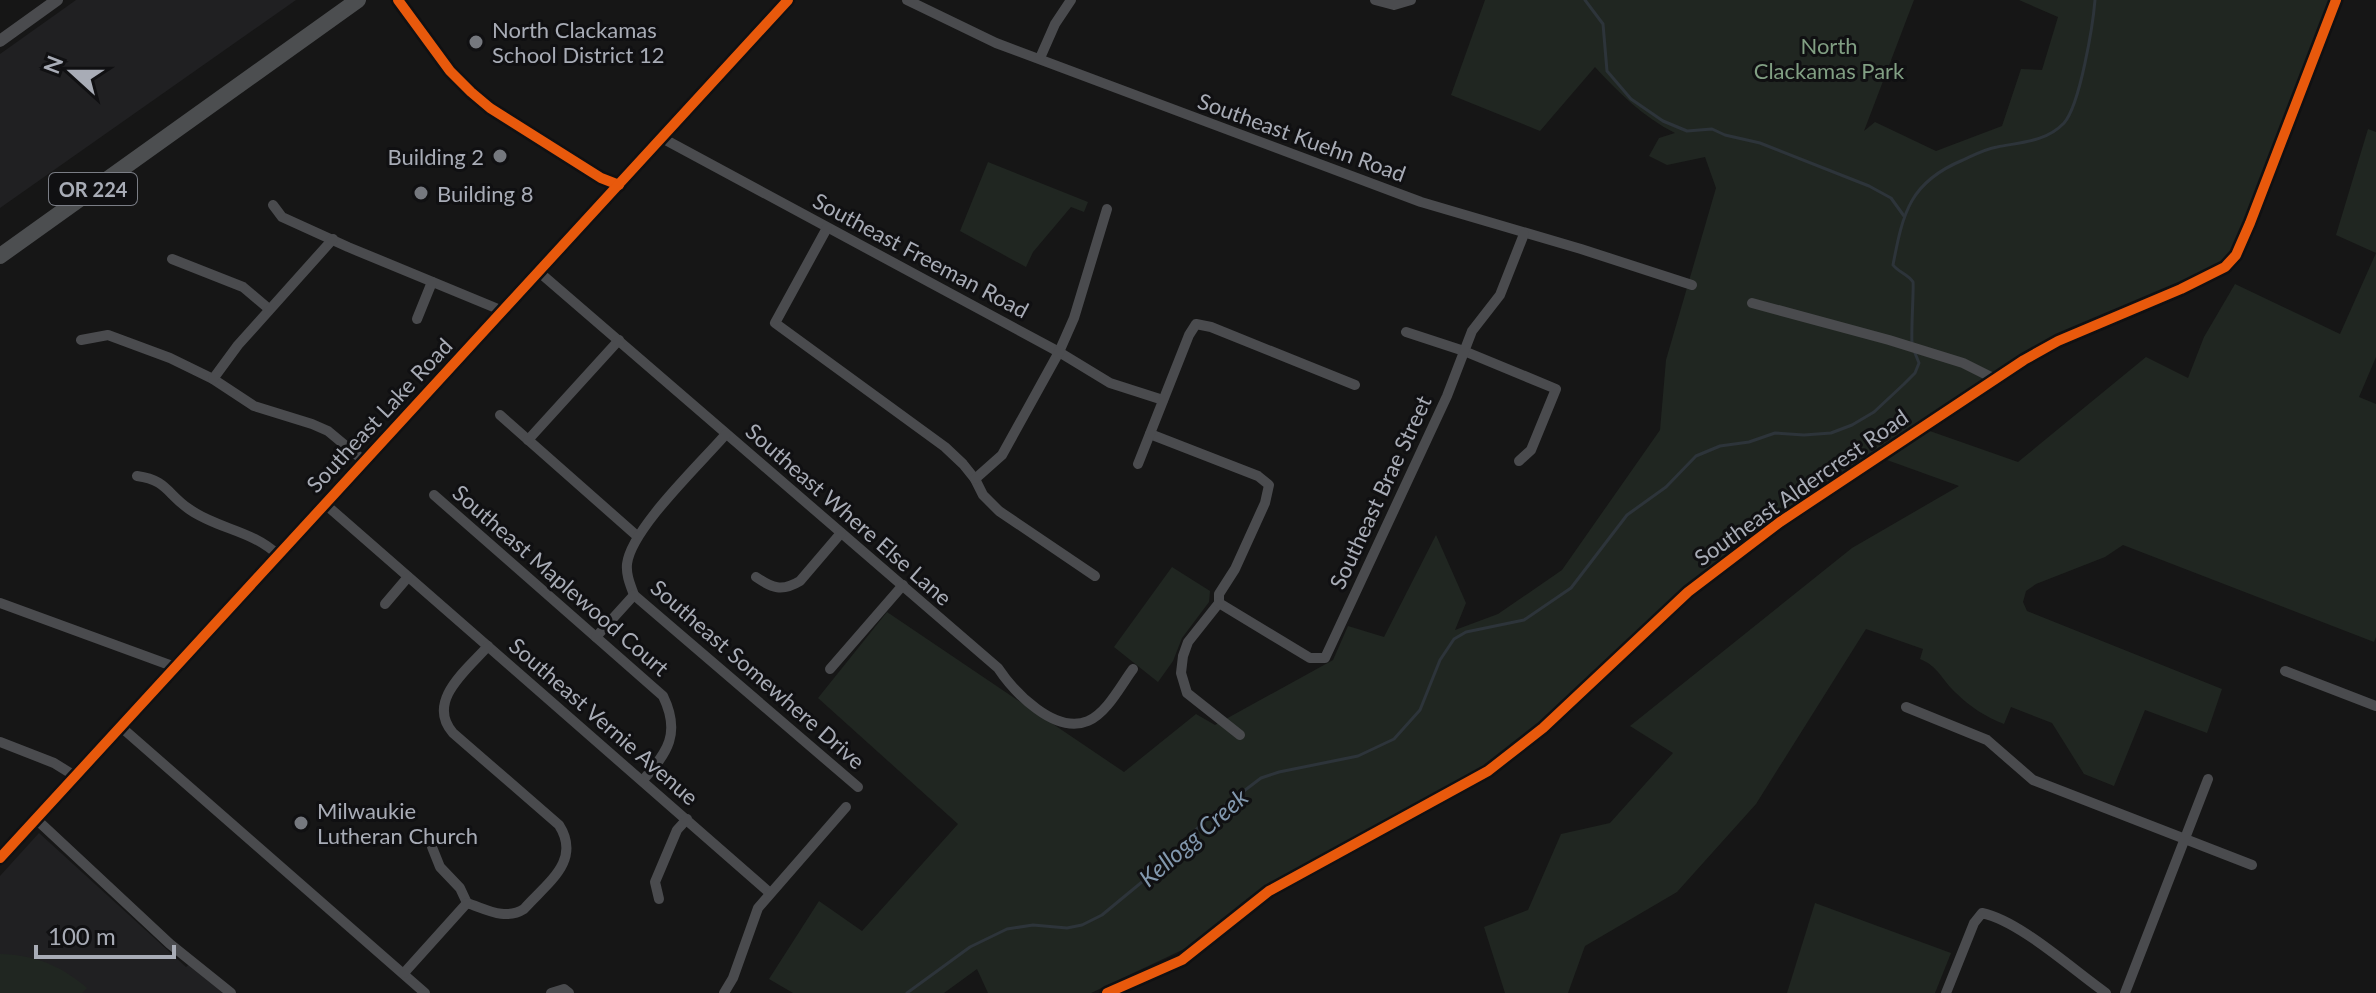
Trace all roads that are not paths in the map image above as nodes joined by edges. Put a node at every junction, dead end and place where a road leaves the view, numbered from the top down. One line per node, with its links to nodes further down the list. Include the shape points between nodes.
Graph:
1 (57, 0): 10 (street)
2 (358, 0): 19 (highway, OR 224)
3 (398, 0): 13 (street, via 450,71 490,108)
4 (788, 0): 12 (main road, Southeast Lake Road)
5 (909, 0): 11 (street, Southeast Kuehn Road, via 996,43)
6 (1071, 0): 11 (street)
7 (1375, 0): 8 (street, via 1394,5)
8 (1411, 0)
9 (2336, 0): 33 (street, Southeast Aldercrest Road, via 2232,262 2058,341)
10 (0, 41)
11 (1040, 58): 17 (street, Southeast Kuehn Road, via 1421,202)
12 (662, 138): 13 (main road, Southeast Lake Road); 16 (street, Southeast Freeman Road)
13 (619, 185): 21 (main road, Southeast Lake Road)
14 (273, 205): 18 (street, via 282,217)
15 (1107, 209): 32 (street)
16 (827, 228): 32 (street, Southeast Freeman Road); 45 (street, via 775,323 945,447)
17 (1524, 234): 23 (street, Southeast Kuehn Road); 31 (street, Southeast Brae Street, via 1500,295)
18 (333, 239): 22 (street); 25 (street)
19 (0, 256)
20 (172, 259): 25 (street, via 236,283)
21 (539, 272): 26 (main road, Southeast Lake Road); 30 (street, Southeast Where Else Lane)
22 (432, 282): 26 (street); 27 (street)
23 (1692, 285)
24 (1752, 303): 33 (street, via 1928,352)
25 (269, 309): 34 (street)
26 (503, 311): 41 (main road, Southeast Lake Road)
27 (417, 319)
28 (1406, 332): 31 (street)
29 (81, 340): 34 (street, via 108,335)
30 (619, 340): 38 (street, Southeast Where Else Lane); 40 (street)
31 (1464, 351): 42 (street, via 1556,389 1531,450); 57 (street, Southeast Brae Street, via 1325,658 1310,658)
32 (1059, 352): 36 (street, Southeast Freeman Road, via 1110,383); 45 (street, via 1002,455)
33 (1993, 378): 90 (street, Southeast Aldercrest Road, via 1715,570 1543,728 1488,771 1269,891 1182,960)
34 (213, 379): 41 (street, via 254,406 328,431)
35 (1355, 385): 36 (street, via 1196,324)
36 (1163, 400): 39 (street)
37 (500, 415): 40 (street)
38 (726, 434): 48 (street, Southeast Where Else Lane); 49 (street, Southeast Somewhere Drive)
39 (1150, 434): 43 (street); 57 (street, via 1269,485)
40 (528, 440): 49 (street)
41 (364, 461): 47 (main road, Southeast Lake Road)
42 (1519, 461)
43 (1138, 464)
44 (137, 476): 50 (street, via 162,483 194,512 260,540)
45 (975, 479): 51 (street, via 999,511)
46 (434, 495): 59 (street, Southeast Maplewood Court)
47 (325, 504): 50 (main road, Southeast Lake Road); 52 (street, Southeast Vernie Avenue)
48 (841, 533): 53 (street, via 792,586 775,588); 54 (street, Southeast Where Else Lane)
49 (637, 536): 55 (street, Southeast Somewhere Drive, via 627,563)
50 (278, 555): 61 (main road, Southeast Lake Road)
51 (1095, 576)
52 (408, 577): 58 (street); 60 (street, Southeast Vernie Avenue)
53 (756, 577)
54 (903, 585): 62 (street); 63 (street, Southeast Where Else Lane, via 1040,710 1067,724 1100,712)
55 (634, 595): 59 (street); 73 (street, Southeast Somewhere Drive)
56 (0, 603): 61 (street)
57 (1219, 603): 68 (street, via 1188,642 1183,686 1193,700)
58 (385, 604)
59 (596, 637): 72 (street, Southeast Maplewood Court, via 654,686 672,720 668,747)
60 (488, 646): 72 (street, Southeast Vernie Avenue); 83 (street, via 447,694 443,718 453,733 559,825 569,844 564,864 517,914 501,915)
61 (175, 667): 67 (main road, Southeast Lake Road)
62 (830, 669)
63 (1133, 669)
64 (2285, 671): 65 (street)
65 (2376, 706)
66 (1906, 707): 77 (street, via 1987,740 2033,780)
67 (121, 727): 70 (main road, Southeast Lake Road); 84 (street)
68 (1240, 735)
69 (0, 742): 70 (street)
70 (75, 776): 75 (main road, Southeast Lake Road)
71 (2208, 779): 77 (street)
72 (643, 780): 76 (street, Southeast Vernie Avenue)
73 (858, 787)
74 (846, 807): 81 (street)
75 (36, 819): 79 (main road, Southeast Lake Road); 85 (street, via 170,944)
76 (687, 819): 81 (street, Southeast Vernie Avenue); 82 (street, via 655,882)
77 (2185, 840): 80 (street); 93 (street)
78 (432, 847): 83 (street)
79 (3, 849)
80 (2252, 865)
81 (770, 893): 89 (street, via 752,921)
82 (659, 899)
83 (467, 903): 84 (street)
84 (404, 973): 86 (street)
85 (231, 993)
86 (425, 993)
87 (551, 993): 88 (street)
88 (569, 993)
89 (724, 993)
90 (1107, 993)
91 (1946, 993): 92 (street, via 1982,913 2015,927)
92 (2106, 993)
93 (2125, 993)

